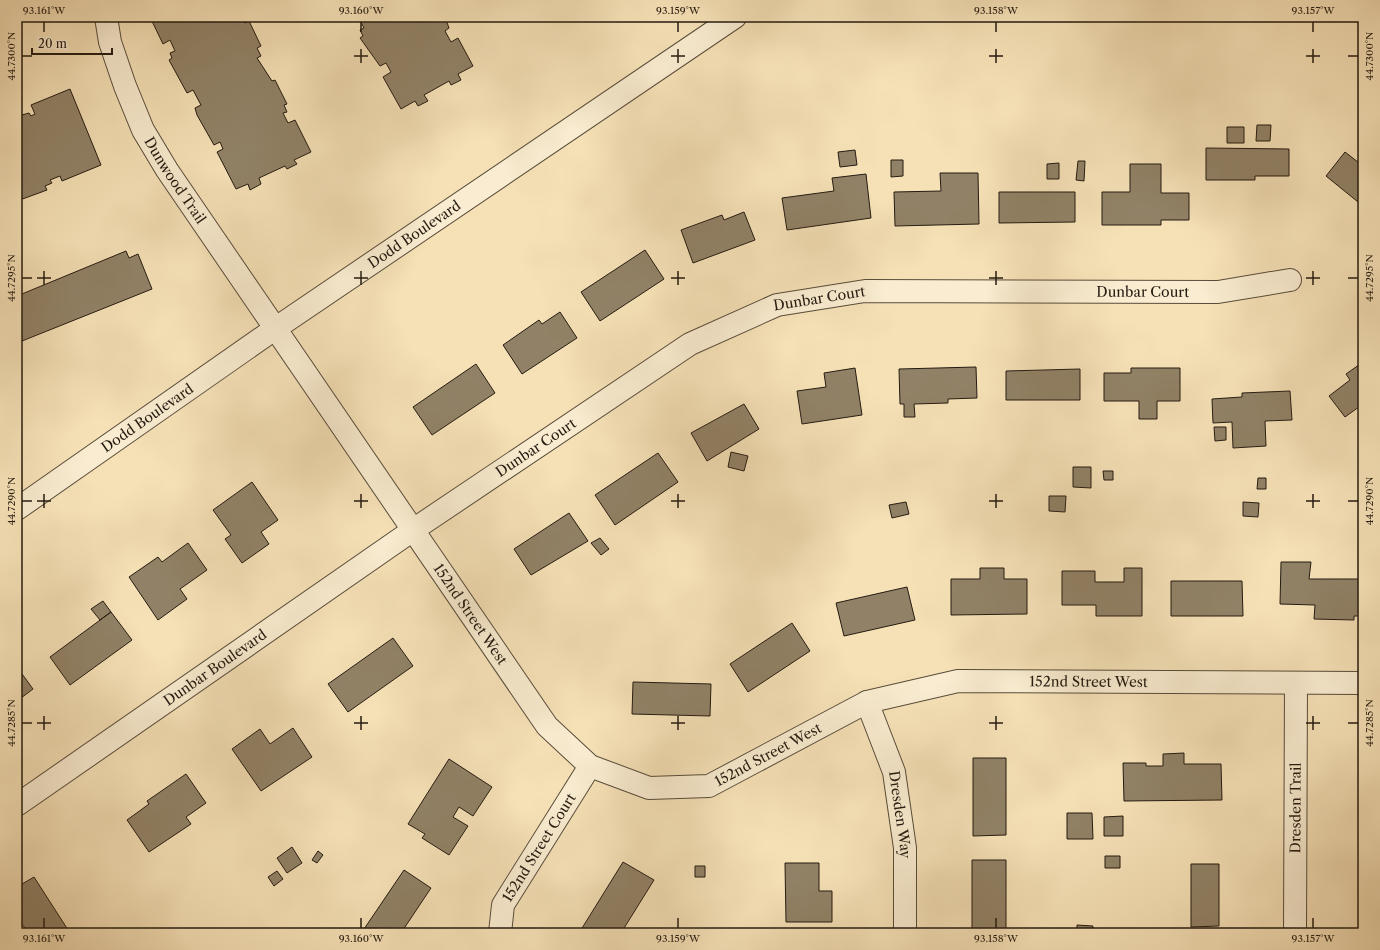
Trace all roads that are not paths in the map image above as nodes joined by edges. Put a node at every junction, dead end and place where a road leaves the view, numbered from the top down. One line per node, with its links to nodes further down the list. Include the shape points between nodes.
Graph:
1 (106, 17): 4 (street, Dunwood Trail, via 110,42 143,130 167,170)
2 (736, 17): 4 (street, Dodd Boulevard)
3 (1290, 280): 6 (street, Dunbar Court, via 1218,292 865,291 777,305 690,344)
4 (276, 328): 5 (street, Dodd Boulevard); 6 (street, 152nd Street West)
5 (17, 509)
6 (413, 530): 10 (street, 152nd Street West, via 547,726); 11 (street, Dunbar Boulevard)
7 (1296, 683): 8 (street, 152nd Street West); 9 (street, 152nd Street West, via 958,681); 14 (street, Dresden Trail)
8 (1363, 683)
9 (867, 702): 10 (street, 152nd Street West, via 709,786 649,788); 13 (street, Dresden Way, via 894,772 905,848)
10 (590, 766): 12 (street, 152nd Street Court, via 503,905)
11 (17, 805)
12 (500, 933)
13 (905, 933)
14 (1295, 933)

